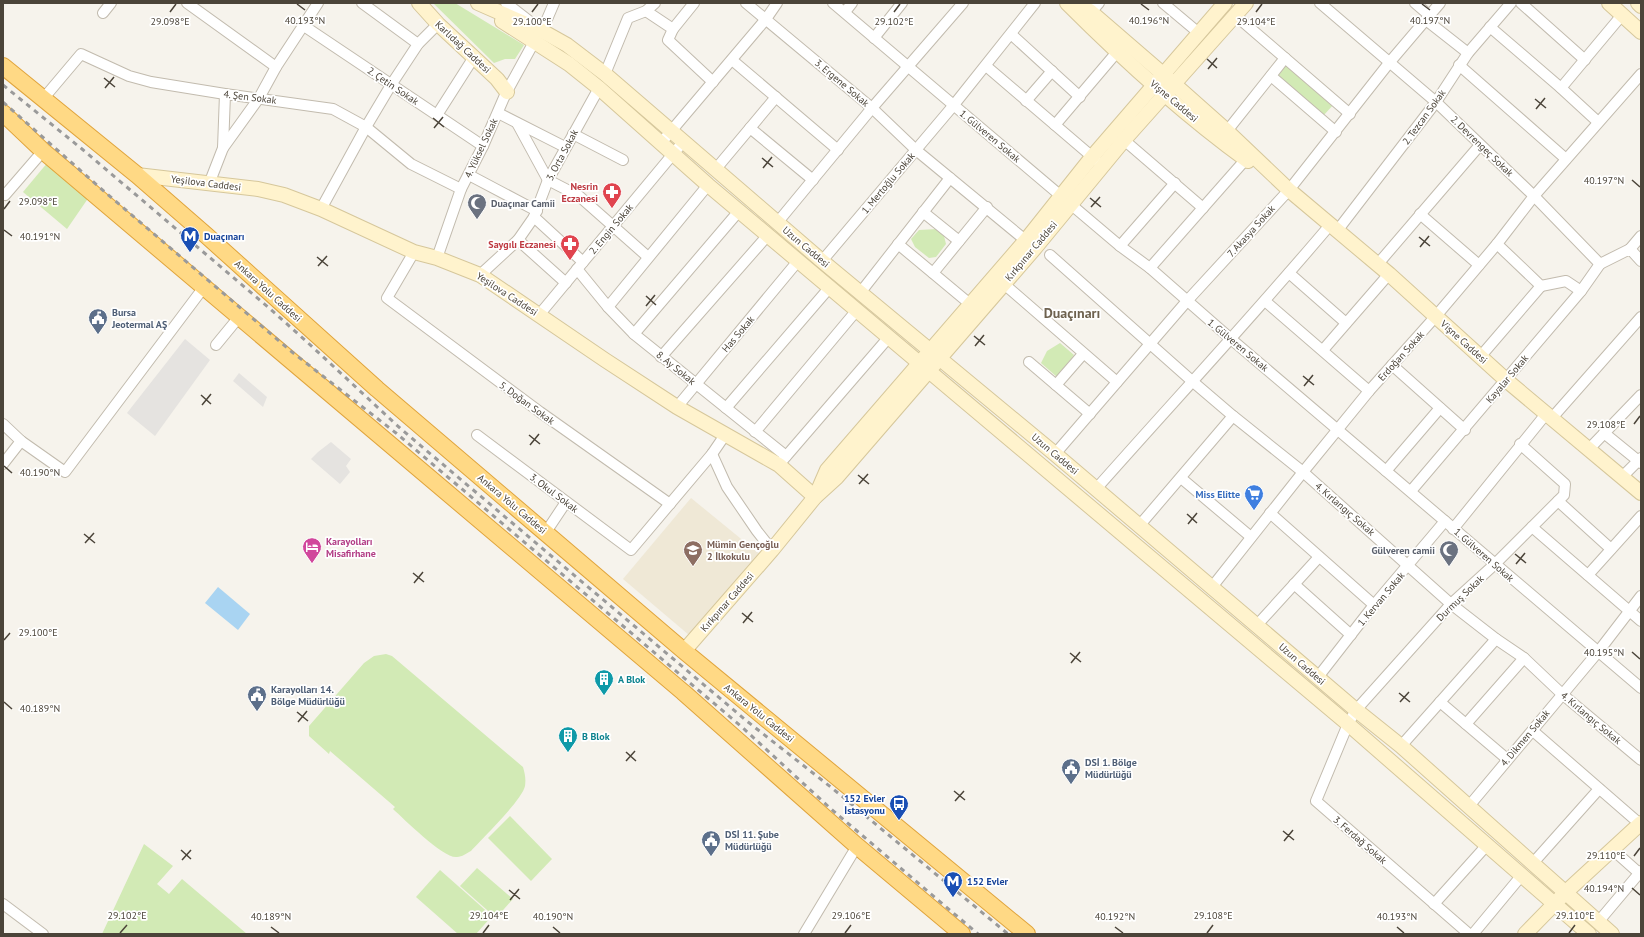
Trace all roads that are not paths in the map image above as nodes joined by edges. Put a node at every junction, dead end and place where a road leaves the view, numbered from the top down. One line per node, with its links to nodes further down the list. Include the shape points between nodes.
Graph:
1 (111, 3): 32 (street)
2 (188, 3): 58 (street)
3 (362, 3): 47 (street)
4 (419, 3): 38 (main road, Karlıdağ Caddesi)
5 (473, 3): 45 (main road, Uzun Caddesi)
6 (478, 3): 45 (main road, Uzun Caddesi)
7 (506, 3): 45 (street)
8 (554, 3): 45 (street, 4. Yüksel Sokak)
9 (655, 3): 31 (street)
10 (694, 3): 41 (street)
11 (746, 3): 37 (street, 3. Ergene Sokak)
12 (777, 3): 37 (street)
13 (833, 3): 33 (street, 1. Gülveren Sokak)
14 (852, 3): 33 (street)
15 (963, 3): 59 (street)
16 (1035, 3): 43 (street, 1. Mertoğlu Sokak)
17 (1066, 3): 48 (main road, Vişne Caddesi)
18 (1077, 3): 30 (main road, Vişne Caddesi)
19 (1163, 3): 44 (street)
20 (1225, 3): 44 (main road, Kırkpınar Caddesi)
21 (1246, 3): 34 (main road, Kırkpınar Caddesi)
22 (1320, 3): 54 (street, 2. Devrengeç Sokak)
23 (1415, 3): 36 (street)
24 (1440, 3): 36 (street, 7. Akasya Sokak)
25 (1510, 3): 40 (street, 2. Tezcan Sokak)
26 (1521, 3): 53 (street)
27 (1609, 3): 35 (main road)
28 (900, 4): 46 (street)
29 (313, 5): 39 (street)
30 (1095, 8): 65 (main road, Vişne Caddesi)
31 (646, 11): 41 (street); 61 (street, via 628,18)
32 (103, 12)
33 (845, 12): 46 (street, 1. Gülveren Sokak)
34 (1235, 15): 51 (street); 65 (main road, Kırkpınar Caddesi)
35 (1622, 15): 42 (main road); 53 (street)
36 (1428, 18): 49 (street); 54 (street, 7. Akasya Sokak)
37 (766, 19): 52 (street); 78 (street, 3. Ergene Sokak)
38 (438, 24): 47 (street); 50 (main road, Karlıdağ Caddesi)
39 (304, 26): 58 (street); 66 (street, 2. Çetin Sokak)
40 (1490, 27): 49 (street, 2. Tezcan Sokak); 68 (street)
41 (673, 29): 64 (street, via 668,40)
42 (1641, 32)
43 (1011, 34): 57 (street, 1. Mertoğlu Sokak); 60 (street)
44 (1200, 34): 65 (main road, Kırkpınar Caddesi)
45 (538, 36): 61 (main road, Uzun Caddesi, via 567,45); 67 (main road, Uzun Caddesi); 69 (street, 4. Yüksel Sokak)
46 (874, 38): 59 (street, 1. Gülveren Sokak)
47 (418, 44): 66 (street)
48 (1117, 52): 65 (main road, Vişne Caddesi); 72 (street)
49 (1468, 54): 55 (street, 2. Tezcan Sokak)
50 (474, 57): 69 (main road, Karlıdağ Caddesi); 82 (street)
51 (1285, 58): 63 (street); 81 (street)
52 (732, 60): 64 (street); 71 (street)
53 (1585, 60): 68 (street)
54 (1389, 63): 76 (street, 2. Devrengeç Sokak); 81 (street, 7. Akasya Sokak)
55 (1459, 64): 76 (street, 2. Tezcan Sokak); 104 (street)
56 (3, 66): 74 (highway, Ankara Yolu Caddesi)
57 (986, 66): 75 (street); 77 (street, 1. Mertoğlu Sokak)
58 (276, 67): 73 (street)
59 (909, 67): 77 (street, 1. Gülveren Sokak); 78 (street)
60 (1052, 71): 72 (street); 75 (street)
61 (605, 74): 88 (main road, Uzun Caddesi)
62 (1641, 74): 83 (street, Erdoğan Sokak)
63 (1271, 76): 89 (street); 90 (street)
64 (713, 82): 88 (street)
65 (1164, 84): 89 (main road, Vişne Caddesi); 92 (main road, Kırkpınar Caddesi); 103 (main road, Vişne Caddesi); 106 (main road, Kırkpınar Caddesi)
66 (391, 85): 82 (street, 2. Çetin Sokak); 86 (street)
67 (598, 88): 91 (street, 3. Orta Sokak); 94 (main road, Uzun Caddesi)
68 (1561, 88): 83 (street)
69 (507, 92): 80 (street, 4. Yüksel Sokak)
70 (225, 94): 73 (street, 4. Şen Sokak); 74 (street, 4. Şen Sokak, via 129,76 81,54); 98 (street)
71 (776, 97): 87 (street); 99 (street)
72 (1080, 97): 85 (street)
73 (259, 98): 86 (street, 4. Şen Sokak, via 333,109); 98 (street)
74 (43, 99): 108 (highway, Ankara Yolu Caddesi)
75 (1026, 101): 85 (street)
76 (1436, 102): 95 (street, 2. Devrengeç Sokak); 130 (street, 2. Tezcan Sokak)
77 (954, 106): 100 (street, 1. Mertoğlu Sokak); 120 (street, 1. Gülveren Sokak)
78 (872, 108): 99 (street); 100 (street, 3. Ergene Sokak)
79 (3, 113): 101 (highway)
80 (498, 113): 84 (street); 96 (street, 4. Yüksel Sokak)
81 (1350, 114): 90 (street, 7. Akasya Sokak)
82 (437, 115): 96 (street, 2. Çetin Sokak)
83 (1598, 122): 104 (street, Erdoğan Sokak)
84 (517, 123): 97 (street); 111 (street)
85 (1055, 125): 106 (street)
86 (366, 127): 116 (street, 4. Şen Sokak, via 411,164); 123 (street)
87 (750, 128): 107 (street); 112 (street)
88 (671, 131): 93 (main road, Uzun Caddesi); 94 (street)
89 (1227, 131): 117 (main road, Vişne Caddesi)
90 (1336, 132): 117 (street, 7. Akasya Sokak)
91 (573, 134): 97 (street, 3. Orta Sokak); 105 (street)
92 (1124, 140): 106 (main road, Kırkpınar Caddesi); 113 (street)
93 (683, 142): 102 (street, 2. Engin Sokak); 107 (main road, Uzun Caddesi)
94 (661, 143): 102 (main road, Uzun Caddesi)
95 (1480, 145): 119 (street, 2. Devrengeç Sokak); 127 (street)
96 (483, 146): 109 (street, 4. Yüksel Sokak)
97 (565, 147): 111 (street, 3. Orta Sokak)
98 (223, 148): 114 (street)
99 (838, 150): 112 (street)
100 (916, 150): 110 (street, 3. Ergene Sokak); 145 (street, 1. Mertoğlu Sokak)
101 (43, 151): 118 (street, via 5,195); 159 (highway)
102 (674, 154): 115 (main road, Uzun Caddesi); 129 (street, 2. Engin Sokak)
103 (1246, 159): 117 (main road, Vişne Caddesi); 122 (street)
104 (1566, 159): 119 (street, Erdoğan Sokak)
105 (623, 160)
106 (1097, 161): 120 (main road, Kırkpınar Caddesi)
107 (715, 170): 128 (main road, Uzun Caddesi)
108 (137, 175): 114 (main road, Yeşilova Caddesi); 231 (highway, Ankara Yolu Caddesi, via 377,390)
109 (469, 175): 116 (street, 4. Yüksel Sokak); 126 (street, 8. Ay Sokak)
110 (950, 178): 121 (street, 3. Ergene Sokak); 125 (street)
111 (548, 180): 126 (street, 3. Orta Sokak); 129 (street, via 579,196)
112 (812, 180): 128 (street)
113 (1175, 183): 122 (street); 138 (street)
114 (209, 184): 123 (main road, Yeşilova Caddesi, via 271,192)
115 (708, 185): 124 (main road, Uzun Caddesi); 142 (street)
116 (461, 189): 143 (street, 4. Yüksel Sokak)
117 (1289, 190): 130 (main road, Vişne Caddesi); 163 (street, 7. Akasya Sokak)
118 (3, 194)
119 (1534, 196): 137 (street, Erdoğan Sokak); 147 (street, 2. Devrengeç Sokak)
120 (1065, 200): 136 (main road, Kırkpınar Caddesi); 138 (street, 1. Gülveren Sokak)
121 (987, 207): 134 (street); 136 (street, 3. Ergene Sokak)
122 (1203, 208): 151 (street)
123 (321, 209): 140 (main road, Yeşilova Caddesi)
124 (739, 211): 131 (main road, Uzun Caddesi); 173 (street)
125 (923, 212): 134 (street); 135 (street)
126 (536, 214): 133 (street, 3. Orta Sokak); 150 (street, 8. Ay Sokak)
127 (1420, 214): 148 (street); 149 (street)
128 (777, 223): 145 (main road, Uzun Caddesi)
129 (613, 226): 142 (street); 150 (street, 2. Engin Sokak)
130 (1334, 228): 148 (main road, Vişne Caddesi); 153 (street, 2. Tezcan Sokak)
131 (768, 235): 144 (main road, Uzun Caddesi); 181 (street)
132 (1641, 236): 139 (street)
133 (518, 240): 155 (street, 3. Orta Sokak); 156 (street)
134 (959, 241): 152 (street)
135 (898, 244): 152 (street); 162 (street)
136 (1030, 244): 157 (main road, Kırkpınar Caddesi); 165 (main road, Kırkpınar Caddesi)
137 (1497, 244): 149 (street, Erdoğan Sokak); 158 (street)
138 (1120, 246): 151 (street, 1. Gülveren Sokak)
139 (1630, 250): 146 (street); 147 (street)
140 (414, 252): 143 (main road, Yeşilova Caddesi); 224 (street, 5. Doğan Sokak, via 387,298 540,412)
141 (1050, 255): 176 (street, 4. Kırlangıç Sokak)
142 (648, 257): 166 (street)
143 (437, 258): 155 (main road, Yeşilova Caddesi)
144 (798, 261): 160 (main road, Uzun Caddesi); 189 (street, Has Sokak)
145 (822, 261): 162 (main road, Uzun Caddesi)
146 (1641, 261)
147 (1600, 264): 161 (street, Kayalar Sokak)
148 (1378, 265): 154 (main road, Vişne Caddesi)
149 (1479, 265): 169 (street, Erdoğan Sokak)
150 (580, 266): 156 (street, 2. Engin Sokak); 166 (street, 8. Ay Sokak)
151 (1150, 268): 163 (street, 1. Gülveren Sokak)
152 (933, 273): 165 (street)
153 (1289, 273): 164 (street, 2. Tezcan Sokak); 172 (street)
154 (1389, 274): 169 (main road, Vişne Caddesi); 172 (street)
155 (480, 275): 168 (main road, Yeşilova Caddesi)
156 (566, 282): 168 (street, 2. Engin Sokak)
157 (1004, 284): 179 (street); 180 (main road, Kırkpınar Caddesi)
158 (1541, 286): 161 (street, via 1566,281); 182 (street)
159 (204, 287): 170 (highway); 206 (street, via 65,472)
160 (830, 287): 167 (main road, Uzun Caddesi); 194 (street)
161 (1581, 291): 186 (street, Kayalar Sokak)
162 (860, 293): 180 (main road, Uzun Caddesi)
163 (1187, 301): 175 (street, 1. Gülveren Sokak); 176 (street, 7. Akasya Sokak)
164 (1265, 301): 175 (street, 2. Tezcan Sokak); 178 (street)
165 (970, 304): 180 (main road, Kırkpınar Caddesi)
166 (608, 307): 173 (street, 8. Ay Sokak)
167 (857, 310): 174 (main road, Uzun Caddesi); 202 (street)
168 (539, 315): 193 (main road, Yeşilova Caddesi)
169 (1436, 316): 182 (main road, Vişne Caddesi); 185 (street, Erdoğan Sokak)
170 (239, 317): 177 (street); 267 (highway, via 683,692)
171 (1641, 317): 198 (street)
172 (1346, 323): 178 (street)
173 (634, 334): 181 (street, 8. Ay Sokak)
174 (889, 337): 184 (main road, Uzun Caddesi); 211 (street)
175 (1231, 339): 187 (street, 2. Tezcan Sokak); 200 (street, 1. Gülveren Sokak)
176 (1150, 344): 187 (street, 4. Kırlangıç Sokak); 188 (street, 7. Akasya Sokak)
177 (216, 345)
178 (1323, 350): 191 (street)
179 (1083, 354): 188 (street); 190 (street)
180 (934, 355): 184 (main road, Kırkpınar Caddesi); 210 (main road, Uzun Caddesi)
181 (662, 357): 189 (street, 8. Ay Sokak)
182 (1480, 357): 186 (main road, Vişne Caddesi)
183 (1030, 362): 190 (street)
184 (924, 366): 221 (main road, Kırkpınar Caddesi, via 827,470); 257 (main road, Uzun Caddesi)
185 (1392, 366): 191 (street, Erdoğan Sokak); 195 (street)
186 (1506, 380): 198 (main road, Vişne Caddesi); 201 (street, Kayalar Sokak)
187 (1192, 381): 197 (street, 4. Kırlangıç Sokak); 218 (street, 2. Tezcan Sokak)
188 (1117, 382): 196 (street, 7. Akasya Sokak)
189 (696, 384): 193 (street, Has Sokak); 194 (street, 8. Ay Sokak)
190 (1056, 385): 196 (street)
191 (1369, 391): 200 (street, Erdoğan Sokak)
192 (1641, 395): 203 (street)
193 (677, 407): 205 (main road, Yeşilova Caddesi)
194 (726, 408): 202 (street, 8. Ay Sokak)
195 (1440, 408): 201 (street); 214 (street)
196 (1090, 414): 210 (street, 7. Akasya Sokak)
197 (1233, 416): 215 (street, 4. Kırlangıç Sokak); 217 (street)
198 (1549, 416): 207 (street); 208 (main road, Vişne Caddesi)
199 (3, 424): 206 (street)
200 (1338, 429): 214 (street, 1. Gülveren Sokak); 215 (street, Erdoğan Sokak)
201 (1465, 430): 219 (street, Kayalar Sokak)
202 (755, 432): 211 (street, 8. Ay Sokak)
203 (1604, 433): 208 (street); 212 (street)
204 (477, 435): 223 (street, 3. Okul Sokak)
205 (725, 435): 209 (street); 211 (main road, Yeşilova Caddesi)
206 (21, 441): 213 (street)
207 (1520, 444): 222 (street, Durmuş Sokak, via 1565,484 1564,495); 230 (street)
208 (1589, 449): 216 (main road, Vişne Caddesi)
209 (712, 454): 224 (street); 234 (street, via 727,487)
210 (1055, 454): 218 (main road, Uzun Caddesi)
211 (782, 460): 221 (main road, Yeşilova Caddesi)
212 (1640, 460): 216 (street)
213 (3, 464)
214 (1386, 471): 219 (street, 1. Gülveren Sokak)
215 (1303, 472): 225 (street, Erdoğan Sokak); 237 (street, 4. Kırlangıç Sokak)
216 (1622, 477): 220 (main road, Vişne Caddesi)
217 (1181, 478): 228 (street); 232 (street)
218 (1096, 489): 228 (main road, Uzun Caddesi)
219 (1411, 492): 227 (street, 1. Gülveren Sokak)
220 (1641, 493)
221 (815, 497): 234 (main road, Kırkpınar Caddesi)
222 (1558, 501): 229 (street, Durmuş Sokak); 233 (street)
223 (566, 502): 224 (street, 3. Okul Sokak, via 631,550); 231 (street)
224 (670, 504)
225 (1270, 514): 232 (street, Erdoğan Sokak); 235 (street)
226 (1641, 516): 233 (street)
227 (1445, 521): 230 (street, 1. Gülveren Sokak); 237 (street, 1. Kervan Sokak)
228 (1139, 526): 240 (main road, Uzun Caddesi)
229 (1532, 527): 236 (street, Durmuş Sokak); 238 (street)
230 (1453, 529): 236 (street, 1. Gülveren Sokak)
231 (546, 532): 249 (highway, Ankara Yolu Caddesi)
232 (1251, 537): 240 (street, Erdoğan Sokak)
233 (1612, 549): 238 (street)
234 (772, 550): 249 (main road, Kırkpınar Caddesi)
235 (1319, 557): 239 (street); 243 (street)
236 (1495, 564): 242 (street, Durmuş Sokak); 250 (street, 1. Gülveren Sokak)
237 (1409, 565): 242 (street, 4. Kırlangıç Sokak); 243 (street, 1. Kervan Sokak)
238 (1588, 575): 244 (street)
239 (1294, 584): 246 (street); 247 (street)
240 (1212, 587): 246 (main road, Uzun Caddesi)
241 (1641, 596): 244 (street, 4. Dikmen Sokak)
242 (1451, 604): 248 (street, 4. Kırlangıç Sokak); 256 (street, Durmuş Sokak)
243 (1374, 605): 247 (street, 1. Kervan Sokak)
244 (1629, 611): 245 (street); 250 (street, 4. Dikmen Sokak)
245 (1641, 621)
246 (1257, 625): 252 (main road, Uzun Caddesi)
247 (1351, 635): 252 (street, 1. Kervan Sokak)
248 (1496, 639): 251 (street, 4. Kırlangıç Sokak); 255 (street)
249 (684, 651): 280 (highway, Ankara Yolu Caddesi)
250 (1598, 652): 253 (street, 1. Gülveren Sokak); 254 (street, 4. Dikmen Sokak)
251 (1524, 658): 254 (street, 4. Kırlangıç Sokak); 258 (street)
252 (1318, 677): 256 (main road, Uzun Caddesi)
253 (1641, 688)
254 (1562, 694): 259 (street, 4. Dikmen Sokak); 262 (street, 4. Kırlangıç Sokak)
255 (1440, 702): 258 (street); 260 (street)
256 (1356, 710): 257 (street, Durmuş Sokak); 260 (main road, Uzun Caddesi)
257 (1348, 724): 266 (main road, Uzun Caddesi); 274 (street, 3. Ferdağ Sokak, via 1316,801)
258 (1466, 724): 261 (street)
259 (1532, 731): 261 (street, 4. Dikmen Sokak); 263 (street)
260 (1401, 746): 264 (main road, Uzun Caddesi)
261 (1507, 759): 264 (street, 4. Dikmen Sokak)
262 (1641, 760)
263 (1599, 789): 265 (street); 269 (street)
264 (1469, 806): 269 (main road, Uzun Caddesi)
265 (1641, 824): 268 (main road)
266 (1487, 845): 271 (main road, Uzun Caddesi); 274 (street)
267 (857, 846): 278 (street); 279 (highway)
268 (1612, 849): 270 (street); 272 (main road)
269 (1533, 863): 272 (main road, Uzun Caddesi)
270 (1640, 872): 276 (street)
271 (1522, 875): 275 (main road, Uzun Caddesi); 282 (street)
272 (1566, 892): 275 (main road); 276 (main road, Uzun Caddesi)
273 (3, 904): 277 (street)
274 (1434, 904): 281 (street, 3. Ferdağ Sokak)
275 (1555, 904): 283 (main road); 284 (main road, Uzun Caddesi)
276 (1599, 921): 285 (main road, Uzun Caddesi)
277 (43, 934)
278 (804, 934)
279 (962, 934)
280 (1027, 934)
281 (1469, 934)
282 (1473, 934)
283 (1525, 934)
284 (1589, 934)
285 (1612, 934)

